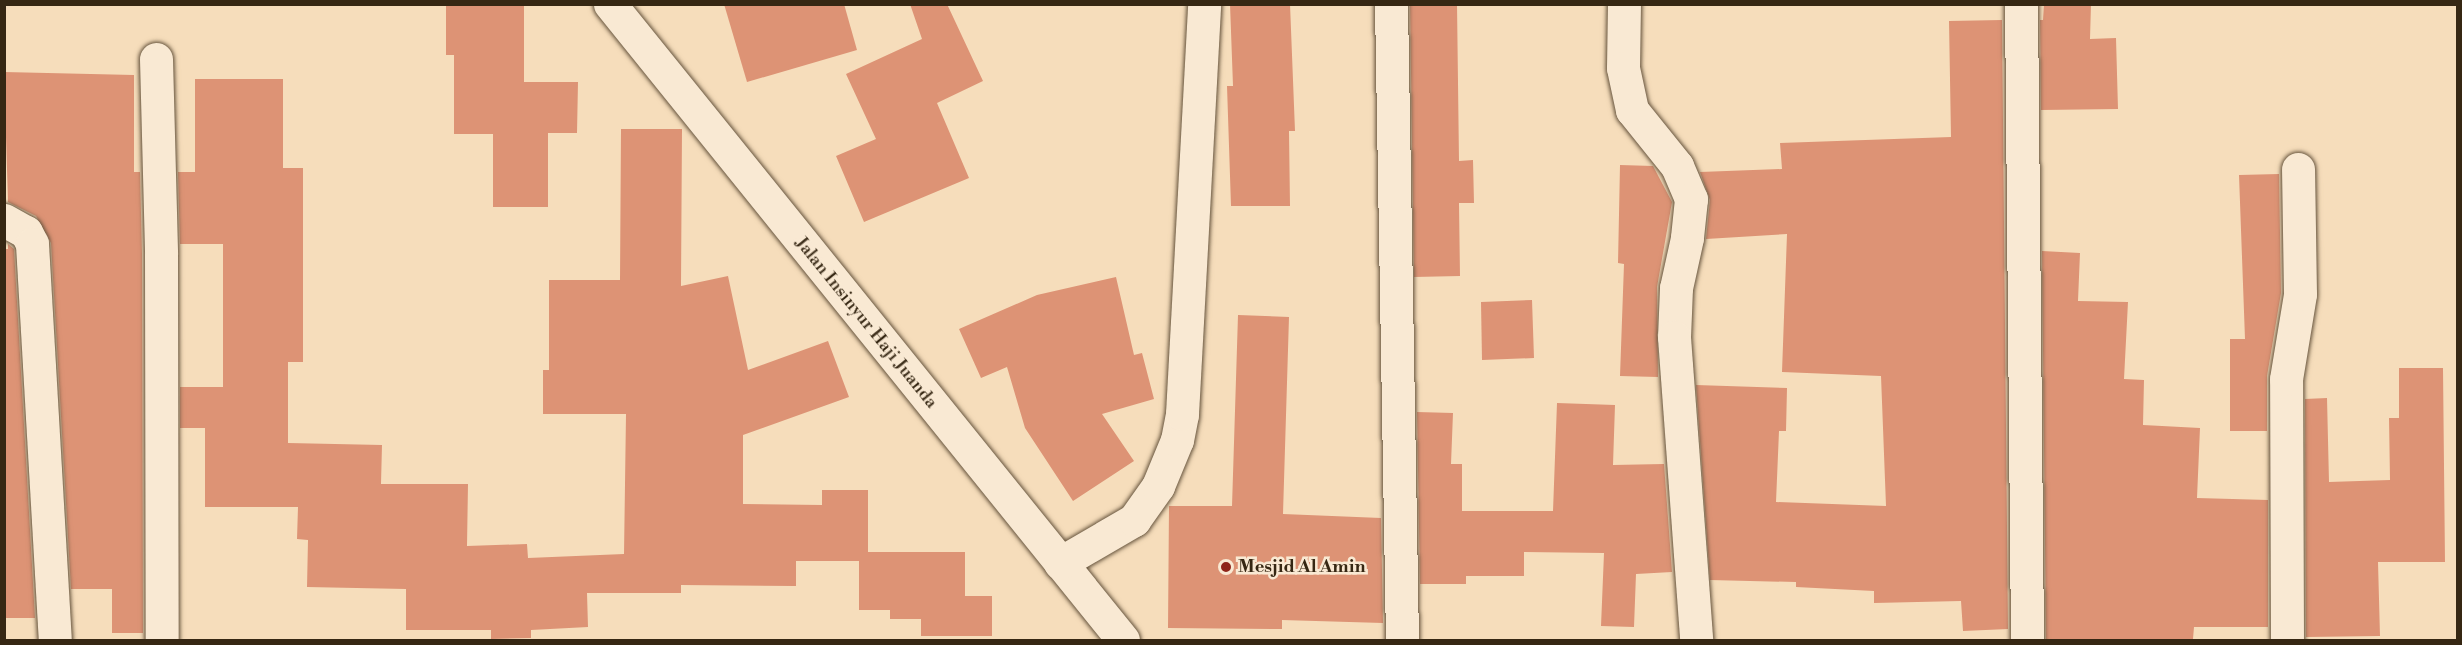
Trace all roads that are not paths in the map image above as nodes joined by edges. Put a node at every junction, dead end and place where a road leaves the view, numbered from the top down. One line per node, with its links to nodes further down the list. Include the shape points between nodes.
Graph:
1 (610, 4): 9 (street, Jalan Insinyur Haji Juanda)
2 (1204, 4): 9 (street, via 1178,440 1158,486 1134,520)
3 (1391, 4): 13 (street)
4 (1624, 4): 14 (street, via 1623,68 1632,110 1677,166 1691,199 1688,238 1676,288 1674,337)
5 (2021, 4): 15 (street)
6 (156, 59): 11 (street)
7 (2298, 169): 16 (street, via 2300,294 2286,379)
8 (4, 220): 10 (street, via 26,232 32,243)
9 (1060, 563): 12 (street, Jalan Insinyur Haji Juanda)
10 (55, 640)
11 (162, 640)
12 (1123, 640)
13 (1402, 640)
14 (1696, 640)
15 (2027, 640)
16 (2287, 640)

